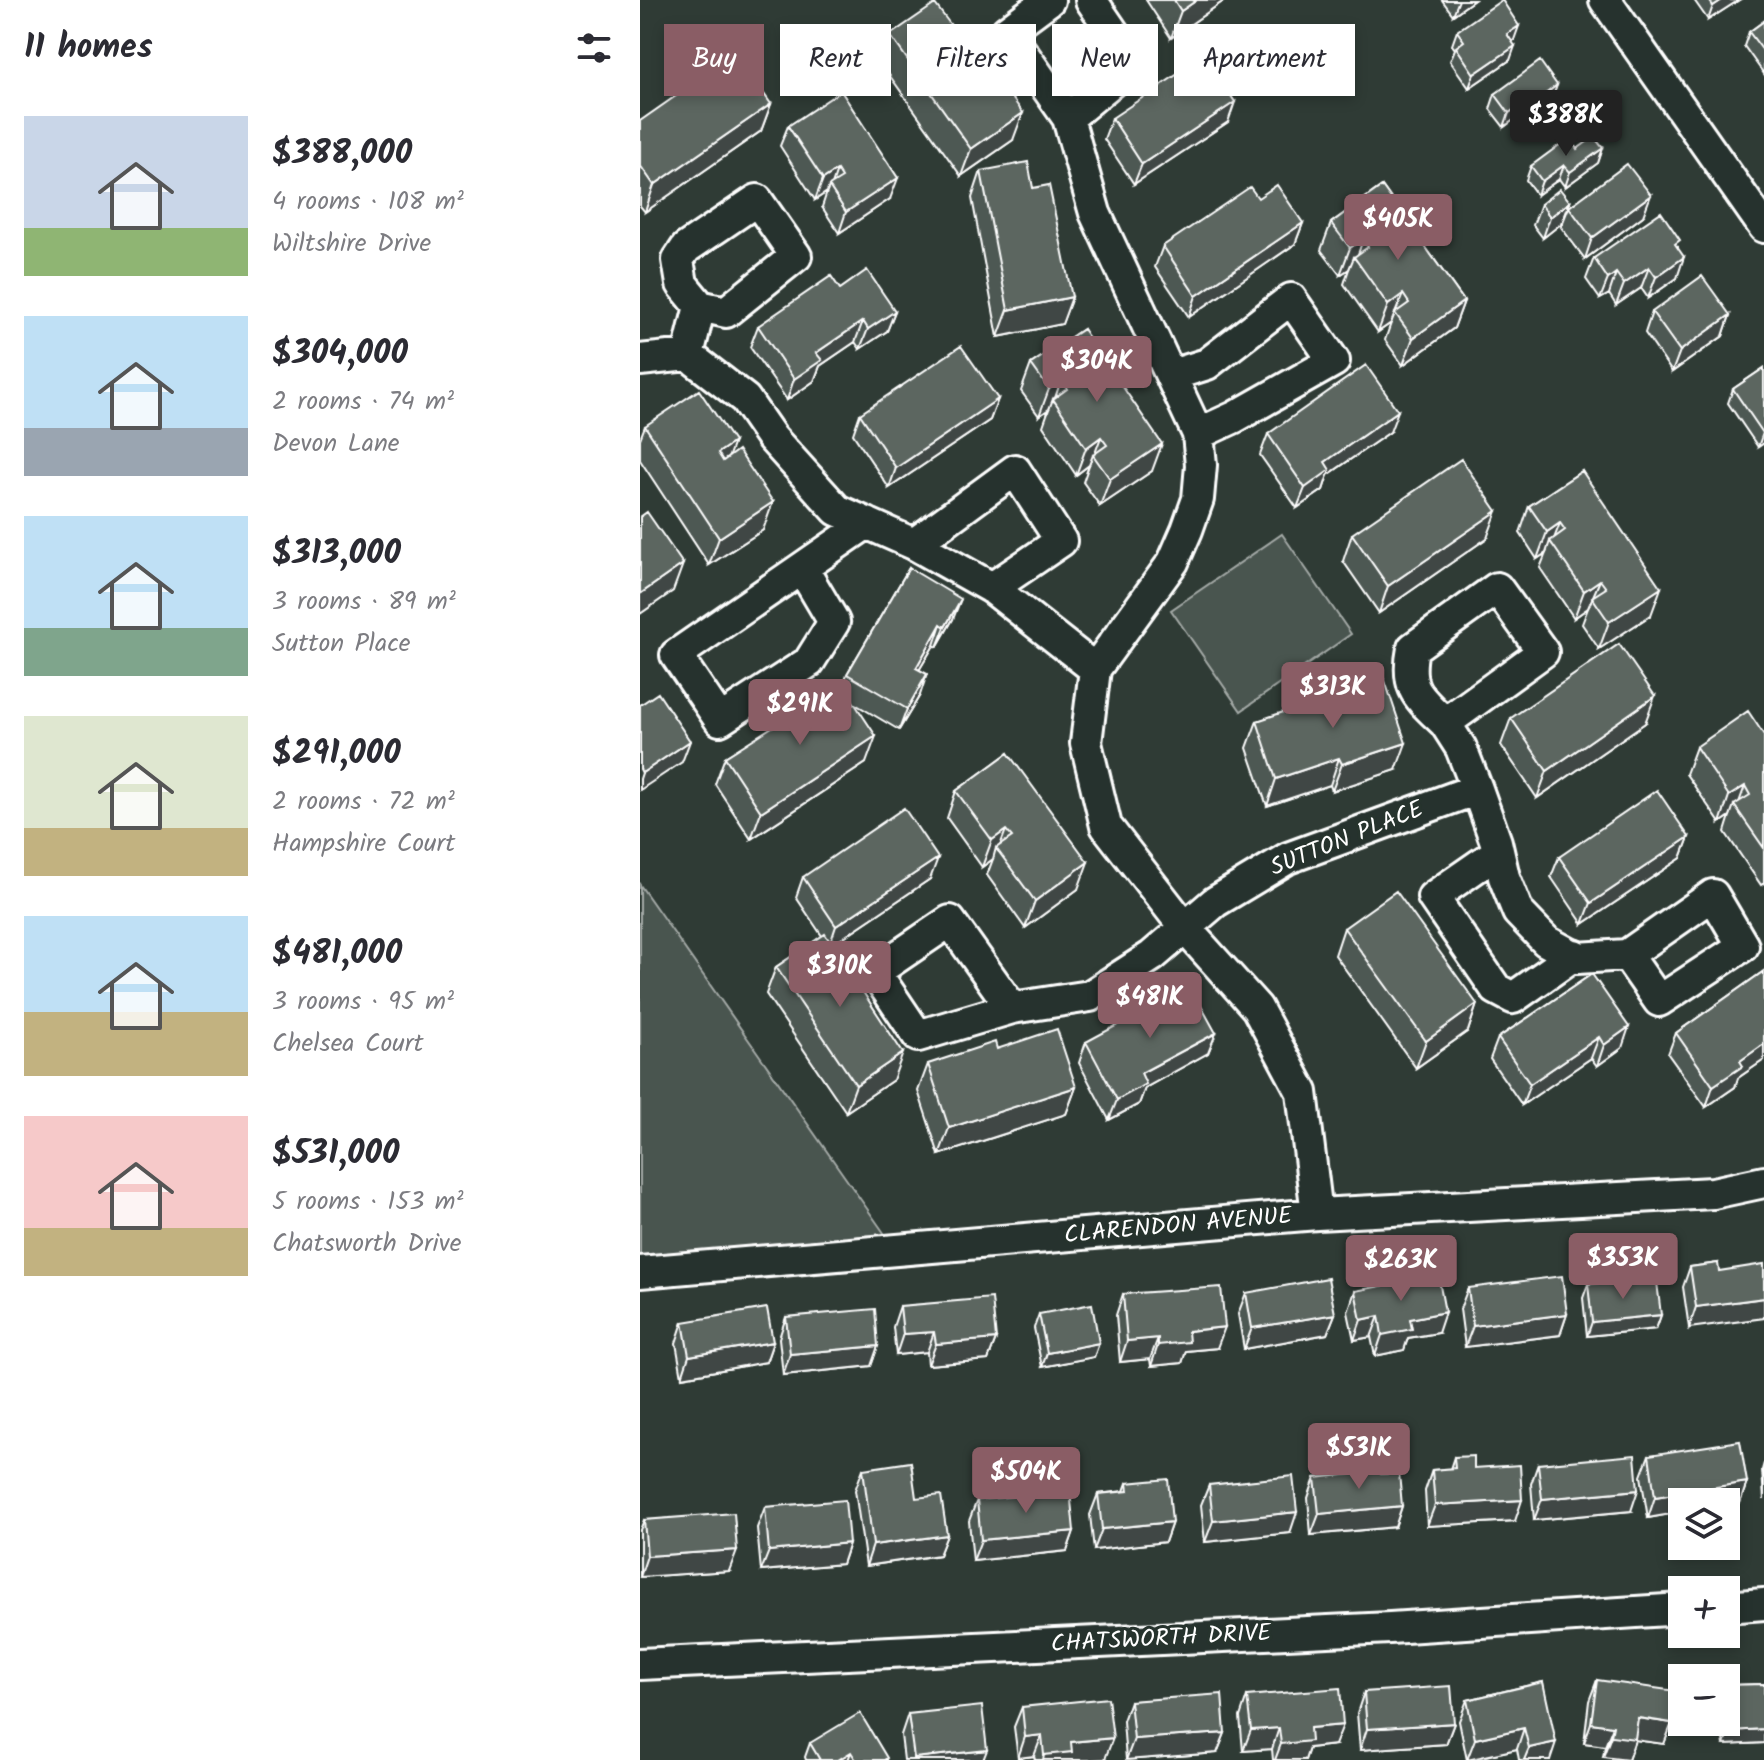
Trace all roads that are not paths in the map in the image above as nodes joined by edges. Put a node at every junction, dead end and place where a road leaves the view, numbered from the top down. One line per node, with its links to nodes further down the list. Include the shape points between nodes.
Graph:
1 (1049, 0): 4 (street, via 1007,31)
2 (1091, 0): 4 (street, via 1134,63)
3 (1605, 0): 5 (street)
4 (1068, 118): 9 (street, via 1095,213)
5 (1764, 227)
6 (700, 306): 7 (street)
7 (688, 355): 8 (street); 11 (street, via 745,399 772,438 837,510)
8 (640, 360)
9 (1172, 375): 10 (street); 10 (street, via 1207,364 1291,299 1334,361)
10 (1198, 434): 15 (street, via 1198,499 1173,562)
11 (867, 523): 12 (street); 13 (street)
12 (914, 544): 14 (street); 14 (street, via 1015,470 1061,541)
13 (802, 568): 13 (street, via 676,655 720,720 809,662 834,622)
14 (992, 588): 15 (street)
15 (1095, 669): 19 (street, via 1086,743 1106,826)
16 (1445, 723): 16 (street, via 1543,652 1497,588 1413,648 1409,669 1415,694); 17 (street)
17 (1477, 789): 18 (street); 19 (street, SUTTON PLACE, via 1288,858 1215,902)
18 (1498, 852): 20 (street, via 1518,912 1546,941); 20 (street, via 1433,897 1496,989 1513,998)
19 (1186, 929): 22 (street, SUTTON PLACE, via 1090,996); 24 (street, via 1257,1008 1302,1092)
20 (1574, 955): 21 (street)
21 (1627, 955)
22 (1012, 1008)
23 (1764, 1182): 24 (street, CLARENDON AVENUE, via 1713,1193)
24 (1317, 1214): 25 (street, CLARENDON AVENUE)
25 (640, 1272)
26 (1764, 1604): 27 (street)
27 (1740, 1606)
28 (1668, 1610): 29 (street, CHATSWORTH DRIVE)
29 (640, 1664)

